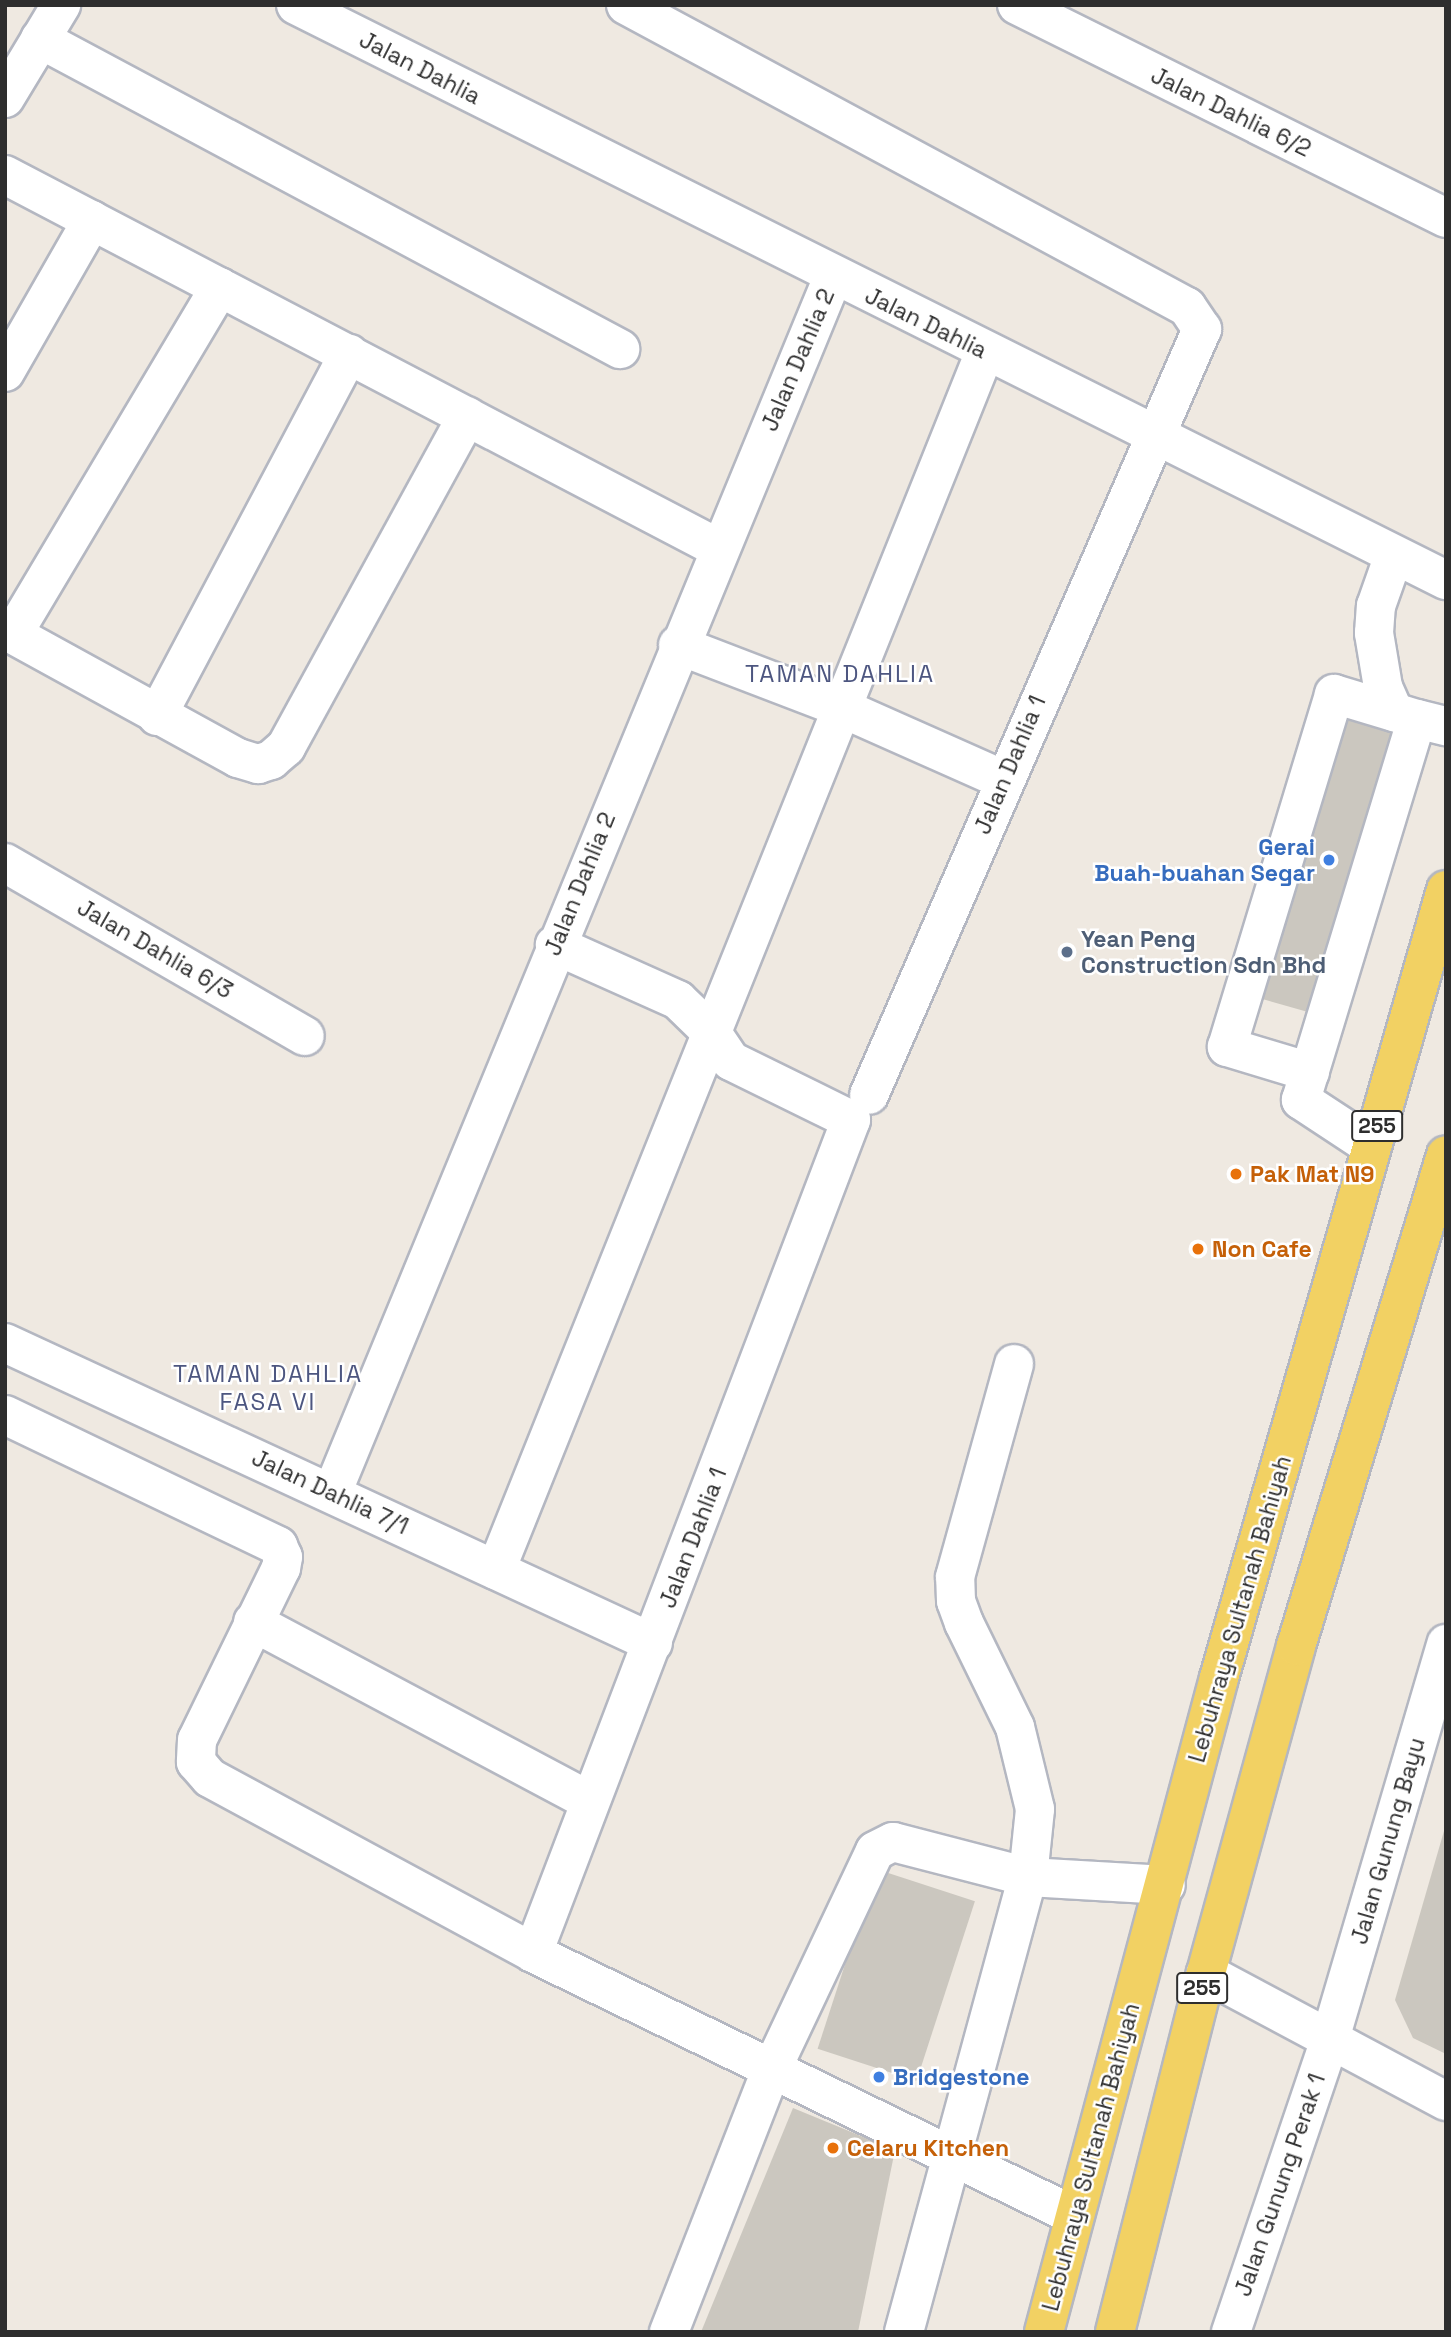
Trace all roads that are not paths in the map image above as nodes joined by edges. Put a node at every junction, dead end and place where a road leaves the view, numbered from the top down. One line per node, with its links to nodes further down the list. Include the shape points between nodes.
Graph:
1 (61, 5): 5 (street)
2 (296, 5): 10 (street, Jalan Dahlia)
3 (626, 5): 17 (street, Jalan Dahlia 1, via 1187,307 1202,329)
4 (1017, 5): 8 (street, Jalan Dahlia 6/2)
5 (40, 39): 6 (street); 12 (street)
6 (5, 98)
7 (5, 175): 9 (street)
8 (1446, 218)
9 (92, 220): 11 (street); 15 (street)
10 (833, 277): 13 (street, Jalan Dahlia); 18 (street, Jalan Dahlia 2)
11 (220, 287): 14 (street); 21 (street)
12 (620, 349)
13 (985, 352): 17 (street, Jalan Dahlia); 23 (street)
14 (349, 354): 16 (street); 24 (street)
15 (5, 372)
16 (467, 416): 18 (street); 24 (street, via 279,754 258,764 237,758)
17 (1154, 437): 19 (street, Jalan Dahlia); 26 (street, Jalan Dahlia 1)
18 (718, 548): 22 (street, Jalan Dahlia 2)
19 (1394, 555): 20 (street, Jalan Dahlia); 25 (street, via 1376,606 1374,634 1382,687)
20 (1446, 580)
21 (9, 632): 24 (street)
22 (678, 645): 23 (street); 29 (street, Jalan Dahlia 2)
23 (842, 708): 26 (street); 30 (street)
24 (157, 716)
25 (1419, 719): 32 (street); 32 (street, via 1334,694 1227,1047)
26 (1004, 780): 33 (street, Jalan Dahlia 1)
27 (5, 863): 31 (street, Jalan Dahlia 6/3)
28 (1446, 890): 34 (main road, Lebuhraya Sultanah Bahiyah / 255)
29 (555, 945): 30 (street, via 678,1000); 39 (street, Jalan Dahlia 2)
30 (712, 1034): 33 (street, via 718,1048 750,1074); 40 (street)
31 (304, 1036)
32 (1310, 1072): 34 (street, via 1301,1101)
33 (860, 1108): 42 (street, Jalan Dahlia 1)
34 (1371, 1146): 46 (main road, Lebuhraya Sultanah Bahiyah / 255, via 1219,1678)
35 (1443, 1173): 48 (main road, 255, via 1299,1633)
36 (5, 1343): 39 (street, Jalan Dahlia 7/1)
37 (1014, 1364): 45 (street, via 955,1577 956,1601 964,1623 1005,1700 1019,1741 1035,1809)
38 (5, 1415): 41 (street, via 278,1546 281,1568)
39 (332, 1493): 40 (street, Jalan Dahlia 7/1)
40 (496, 1570): 42 (street, Jalan Dahlia 7/1)
41 (253, 1622): 44 (street); 47 (street, via 197,1740 196,1762 201,1771)
42 (653, 1643): 44 (street, Jalan Dahlia 1)
43 (1446, 1644): 49 (street, Jalan Gunung Bayu)
44 (589, 1801): 47 (street, Jalan Dahlia 1)
45 (1027, 1877): 46 (street); 50 (street, via 893,1842 875,1851); 52 (street)
46 (1166, 1885): 53 (main road, Lebuhraya Sultanah Bahiyah / 255)
47 (533, 1953): 50 (street)
48 (1206, 1973): 49 (street); 57 (main road, 255)
49 (1330, 2039): 51 (street); 58 (street, Jalan Gunung Perak 1)
50 (771, 2071): 52 (street); 54 (street)
51 (1446, 2101)
52 (949, 2155): 53 (street); 55 (street)
53 (1073, 2215): 56 (main road, Lebuhraya Sultanah Bahiyah / 255)
54 (669, 2332)
55 (904, 2332)
56 (1044, 2332)
57 (1115, 2332)
58 (1231, 2332)

